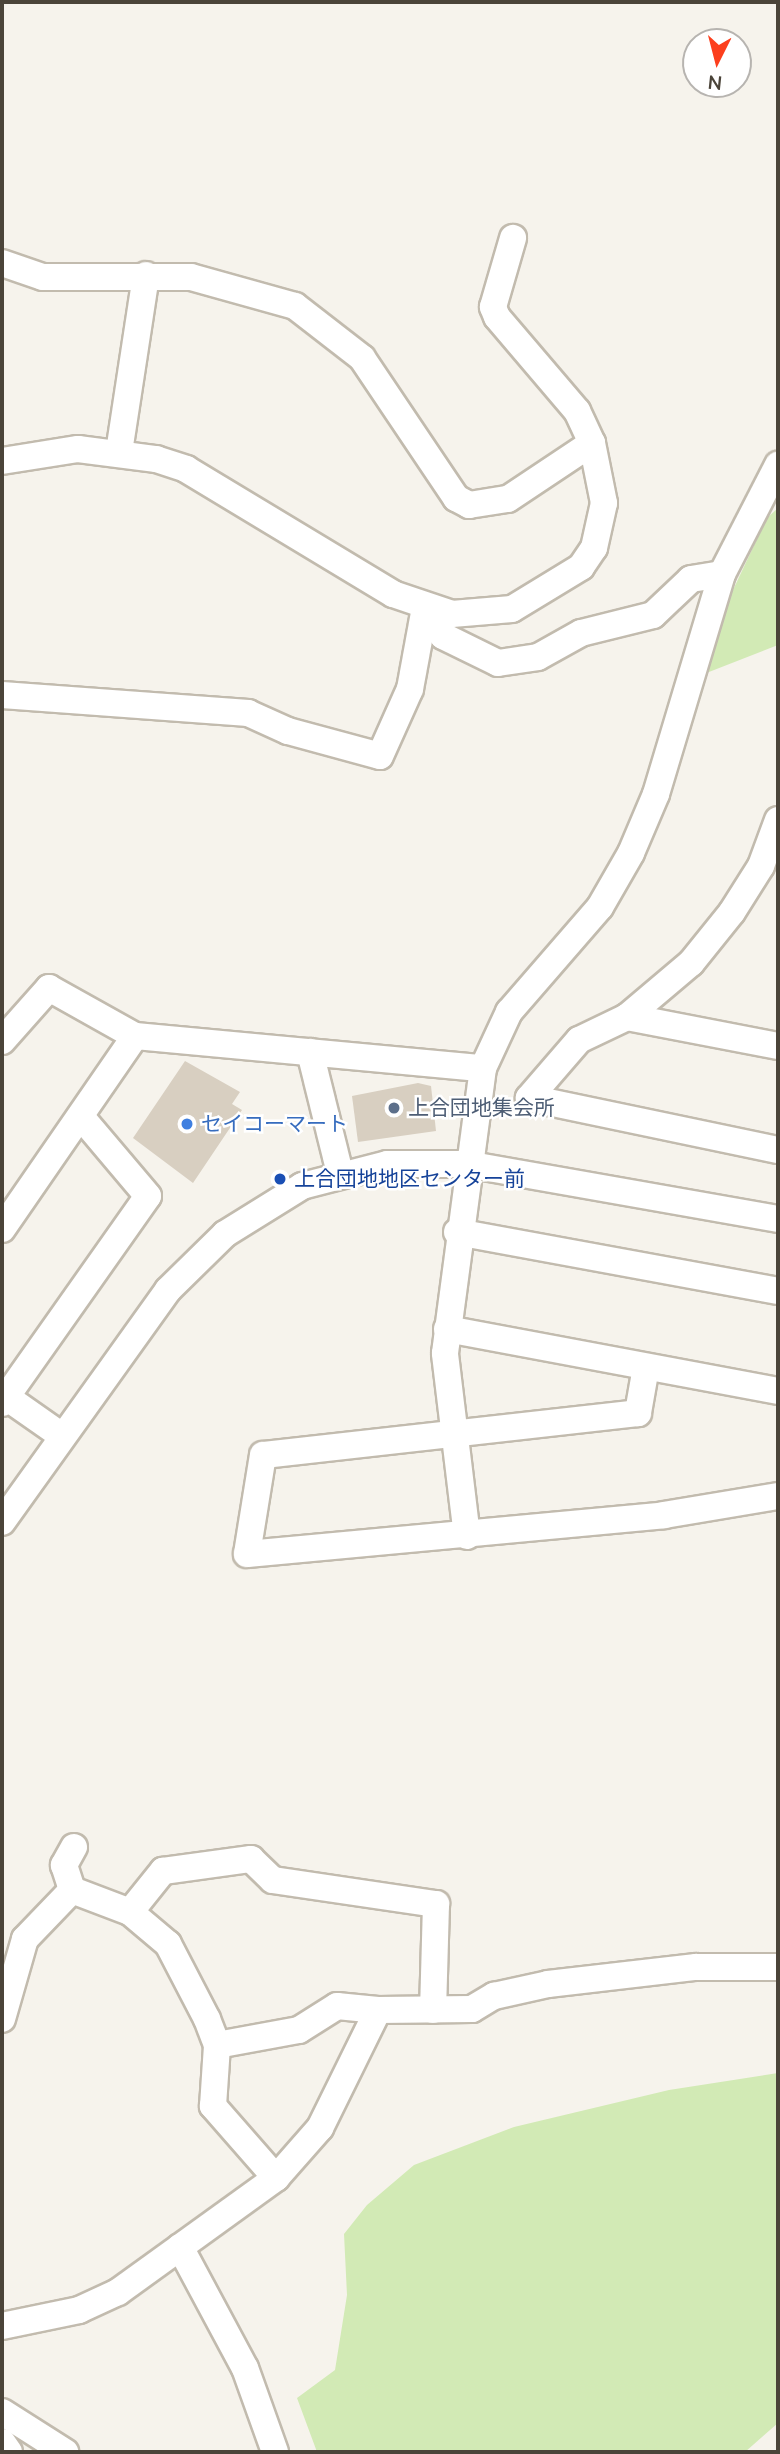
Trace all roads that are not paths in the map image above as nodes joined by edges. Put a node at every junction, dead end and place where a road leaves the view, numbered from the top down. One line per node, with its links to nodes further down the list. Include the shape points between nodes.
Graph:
1 (513, 238): 4 (street, via 493,307 554,379)
2 (2, 263): 3 (street, via 43,277)
3 (146, 275): 4 (street, via 252,289 295,306 333,331 362,358 456,498 469,505 508,499); 5 (street)
4 (592, 443): 9 (street, via 604,503 594,548 581,567 512,609 452,614)
5 (119, 452): 6 (street, via 78,449); 9 (street, via 186,469)
6 (2, 461)
7 (778, 465): 8 (street)
8 (722, 574): 9 (street, via 691,579 653,615 581,633 538,657 498,663 443,636); 17 (street, via 656,794 631,853 600,907 509,1012)
9 (425, 607): 10 (street, via 410,690 380,755 288,731 248,713)
10 (2, 695)
11 (778, 820): 12 (street, via 761,866 732,912 691,963)
12 (627, 1017): 15 (street); 19 (street, via 579,1040 529,1098)
13 (135, 1036): 14 (street, via 49,988); 16 (street); 18 (street)
14 (3, 1037)
15 (778, 1046)
16 (310, 1052): 17 (street); 21 (street)
17 (483, 1068): 20 (street)
18 (83, 1118): 23 (street); 29 (street, via 148,1196)
19 (778, 1150)
20 (466, 1164): 21 (street, via 387,1164); 22 (street); 24 (street)
21 (340, 1173): 31 (street, via 263,1205 194,1262)
22 (778, 1218)
23 (2, 1229)
24 (457, 1232): 25 (street); 26 (street)
25 (778, 1291)
26 (447, 1329): 27 (street); 30 (street)
27 (646, 1367): 28 (street); 30 (street, via 638,1413)
28 (778, 1391)
29 (3, 1398): 31 (street)
30 (455, 1435): 34 (street); 34 (street, via 263,1455 247,1554)
31 (62, 1436): 33 (street)
32 (778, 1496): 34 (street)
33 (2, 1522)
34 (467, 1536)
35 (74, 1847): 36 (street, via 64,1865)
36 (72, 1890): 37 (street); 41 (street, via 24,1939)
37 (130, 1912): 40 (street, via 163,1871 251,1859 273,1880 436,1904); 42 (street, via 168,1944)
38 (778, 1968): 40 (street, via 696,1967 548,1984 494,1996 472,2009)
39 (377, 2010): 40 (street); 42 (street, via 337,2006 299,2030); 43 (street, via 320,2128)
40 (433, 2010)
41 (2, 2019)
42 (217, 2045): 43 (street, via 214,2106)
43 (276, 2178): 44 (street)
44 (180, 2247): 45 (street, via 118,2292 79,2310); 50 (street, via 245,2368)
45 (2, 2326)
46 (2, 2412): 49 (street)
47 (2, 2442): 48 (street)
48 (9, 2452)
49 (65, 2452)
50 (275, 2452)

